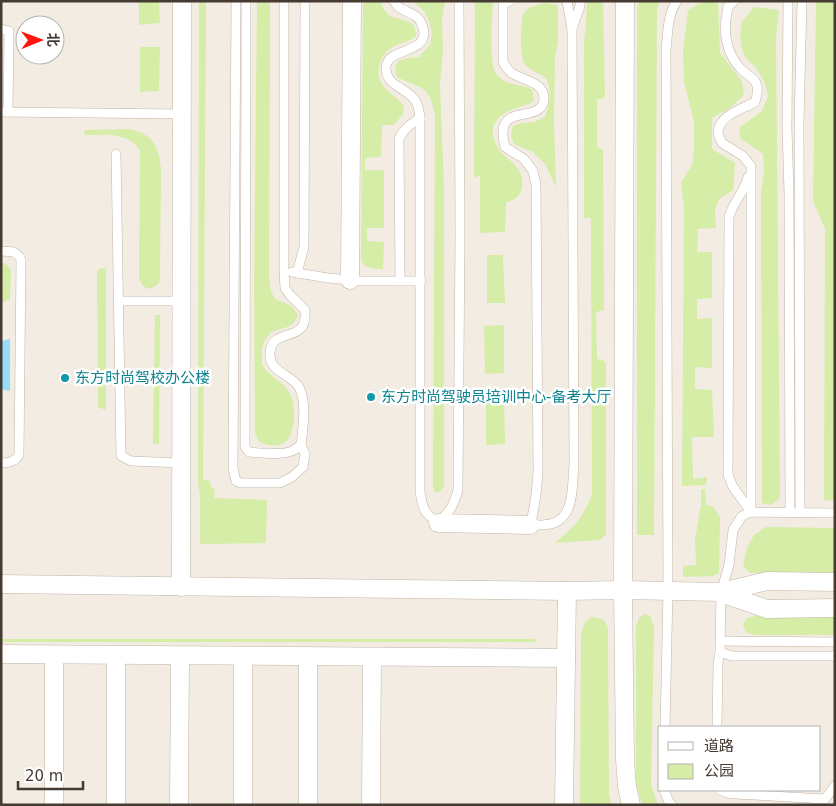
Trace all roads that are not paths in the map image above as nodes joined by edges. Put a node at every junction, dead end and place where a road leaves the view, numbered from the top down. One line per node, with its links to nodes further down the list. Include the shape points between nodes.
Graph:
1 (182, 1): 20 (street)
2 (236, 1): 32 (lane, via 233,469 236,481 280,483 292,477 303,467 305,454)
3 (246, 1): 32 (lane, via 245,447 249,452 286,453)
4 (284, 1): 25 (lane)
5 (305, 1): 26 (lane, via 304,248)
6 (352, 1): 27 (street)
7 (394, 1): 21 (lane, via 400,9 421,21 424,33 421,42 390,59 386,63 386,71 391,81 416,101)
8 (459, 1): 39 (lane, via 458,490 450,511)
9 (567, 1): 18 (lane)
10 (580, 1): 18 (lane)
11 (625, 1): 44 (street)
12 (677, 1): 46 (lane, via 668,24 666,50)
13 (788, 1): 36 (lane)
14 (802, 1): 37 (lane, via 799,114)
15 (506, 2): 40 (lane, via 503,62 513,74 535,84 542,91 544,100 535,111 511,118 503,127 505,147 524,159 534,171 536,185 538,471)
16 (730, 3): 23 (lane, via 725,30 728,46 732,58 757,84 758,94 755,102 728,115 718,132 722,143 743,156)
17 (1, 29): 19 (lane, via 9,31)
18 (572, 29): 40 (lane, via 572,493 562,518 545,525)
19 (5, 112): 20 (lane)
20 (182, 114): 31 (street)
21 (420, 118): 28 (lane, via 410,124 399,139); 29 (lane)
22 (116, 154): 30 (lane)
23 (751, 166): 35 (lane); 35 (lane, via 747,183 729,217 728,346 728,475)
24 (1, 251): 33 (lane, via 15,252 21,260 19,455 17,459)
25 (284, 271): 26 (lane); 32 (lane, via 286,288 305,310 305,323 298,332 278,338 270,354 273,366 298,385 302,394)
26 (297, 273): 27 (lane)
27 (350, 280): 28 (lane)
28 (400, 281): 29 (lane)
29 (421, 281): 39 (lane, via 420,492 427,515)
30 (118, 301): 31 (lane); 34 (lane, via 121,456 131,461)
31 (181, 301): 34 (street)
32 (301, 445)
33 (1, 463)
34 (181, 463): 43 (street)
35 (751, 512): 36 (lane); 47 (lane, via 742,516 733,530 729,565)
36 (790, 513): 37 (lane)
37 (800, 513): 38 (lane)
38 (835, 513)
39 (438, 523): 40 (street)
40 (530, 525)
41 (835, 582): 47 (street, via 767,581)
42 (1, 584): 43 (street)
43 (181, 587): 45 (street)
44 (623, 590): 45 (street); 46 (street); 74 (street, via 626,787)
45 (567, 591): 60 (street)
46 (668, 592): 47 (street); 61 (lane)
47 (721, 592): 48 (street, via 767,609); 49 (lane)
48 (835, 608)
49 (720, 641): 50 (lane); 51 (lane)
50 (835, 642)
51 (720, 652): 58 (lane, via 732,656); 62 (lane)
52 (1, 654): 53 (street)
53 (54, 655): 54 (street); 67 (street)
54 (116, 655): 55 (street); 68 (street)
55 (180, 656): 56 (street); 69 (street)
56 (243, 656): 57 (street); 70 (street)
57 (308, 656): 59 (street); 71 (street)
58 (835, 656)
59 (372, 657): 60 (street); 72 (street)
60 (566, 658): 73 (street)
61 (665, 726)
62 (717, 726)
63 (835, 786): 66 (lane)
64 (664, 791): 75 (lane)
65 (722, 791): 66 (lane)
66 (822, 802)
67 (54, 805)
68 (116, 805)
69 (179, 805)
70 (243, 805)
71 (308, 805)
72 (371, 805)
73 (564, 805)
74 (631, 805)
75 (672, 805)

